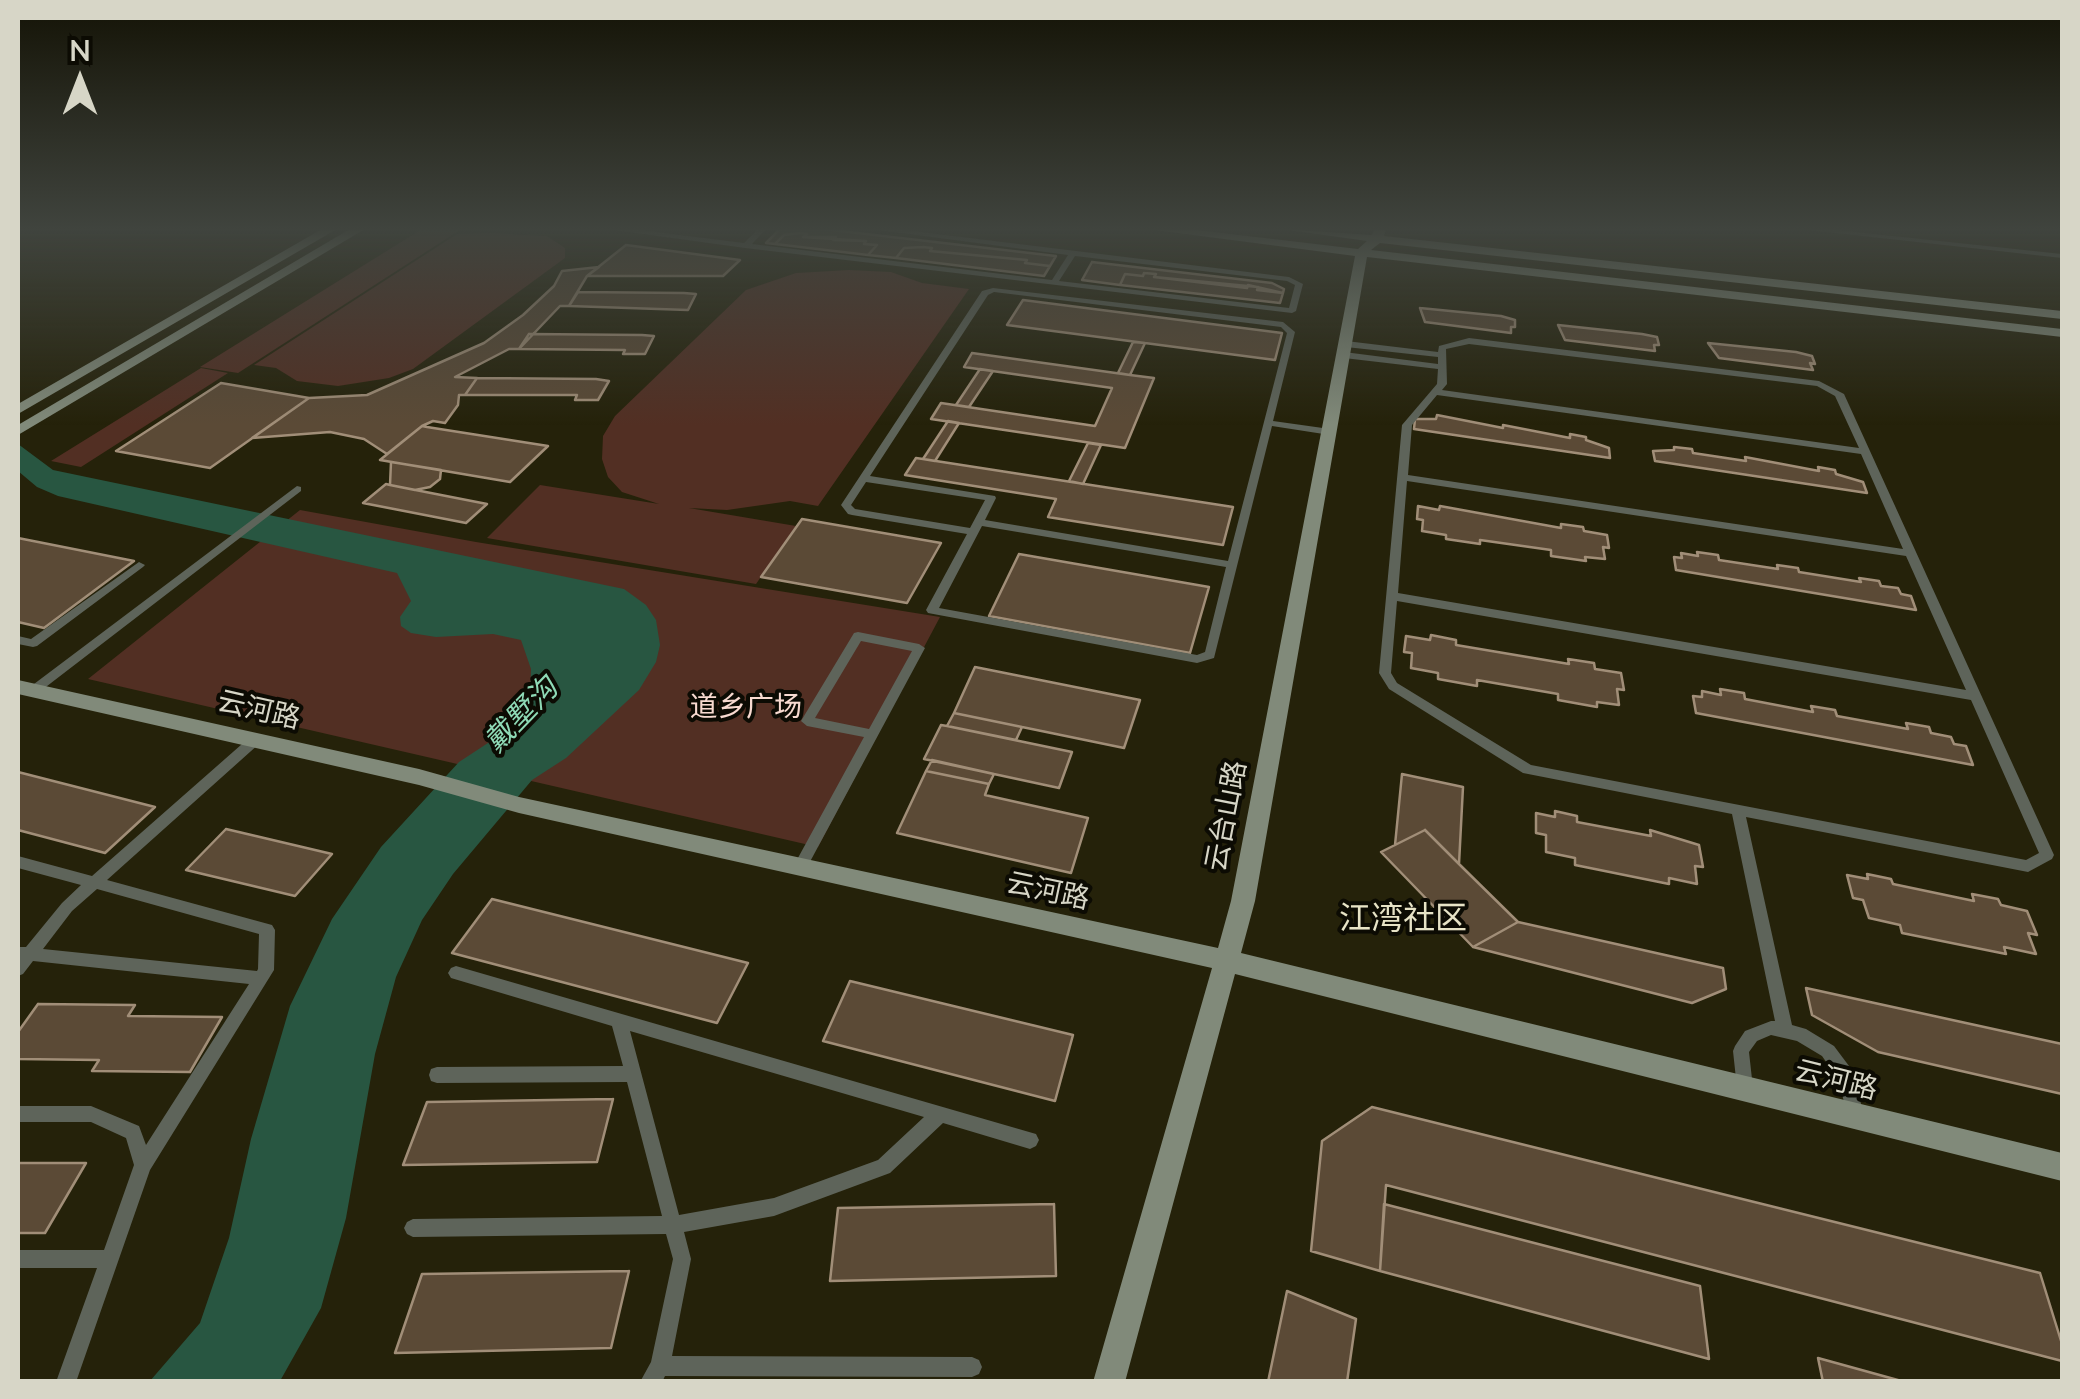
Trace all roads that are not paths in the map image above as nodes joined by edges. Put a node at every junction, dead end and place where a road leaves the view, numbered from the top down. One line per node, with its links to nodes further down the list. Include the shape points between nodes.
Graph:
1 (219, 294): 15 (street)
2 (250, 294): 17 (street)
3 (984, 294): 20 (lane)
4 (1029, 294): 16 (lane, via 1283,325 1291,332)
5 (1155, 294): 6 (lane, via 1292,311)
6 (1296, 294)
7 (1359, 294): 12 (street, 云台山路)
8 (1775, 294): 11 (street)
9 (1865, 294): 10 (street)
10 (2062, 316)
11 (2062, 333)
12 (1345, 349): 13 (lane); 18 (street, 云台山路)
13 (1442, 361): 14 (lane, via 1442,384); 19 (lane, via 1442,348 1468,341 1819,384 1839,394)
14 (1435, 392): 19 (lane); 21 (lane, via 1407,425)
15 (18, 410)
16 (1268, 423): 18 (lane); 26 (lane)
17 (18, 431)
18 (1330, 432): 38 (street, 云台山路)
19 (1865, 452): 24 (lane)
20 (864, 478): 23 (lane, via 991,498); 23 (lane, via 846,505 852,512)
21 (1402, 478): 24 (lane); 27 (lane)
22 (297, 488): 29 (lane)
23 (975, 527): 26 (lane); 26 (lane, via 932,610 1197,659 1210,655)
24 (1911, 554): 30 (lane)
25 (139, 565): 28 (lane, via 34,643)
26 (1232, 565)
27 (1392, 596): 30 (lane); 33 (lane, via 1385,672 1392,686 1528,769)
28 (18, 640)
29 (26, 688): 32 (street, 云河路)
30 (1975, 696): 33 (lane, via 2047,855 2028,866)
31 (870, 734): 31 (lane, via 880,717 919,648 858,636 807,721); 35 (lane)
32 (256, 740): 35 (street, 云河路); 36 (lane)
33 (1738, 811): 43 (lane)
34 (18, 862): 36 (lane)
35 (800, 868): 38 (street, 云河路)
36 (95, 882): 37 (lane); 41 (lane, via 267,930)
37 (23, 954): 39 (lane); 41 (lane)
38 (1228, 961): 46 (street, 云河路); 60 (street, 云台山路)
39 (18, 969)
40 (456, 972): 42 (lane)
41 (261, 978): 51 (lane)
42 (619, 1020): 44 (lane); 48 (lane)
43 (1785, 1031): 46 (lane, via 1771,1028 1751,1036 1741,1051); 49 (lane, via 1828,1052 1846,1076)
44 (633, 1074): 45 (lane); 53 (lane)
45 (438, 1075)
46 (1745, 1088): 49 (street, 云河路)
47 (18, 1114): 51 (lane, via 91,1114 134,1132)
48 (940, 1114): 50 (lane); 53 (lane, via 884,1167 774,1207)
49 (1855, 1116): 52 (street, 云河路)
50 (1030, 1140)
51 (143, 1165): 56 (lane)
52 (2062, 1166)
53 (673, 1225): 54 (lane); 58 (lane, via 682,1259)
54 (413, 1228)
55 (18, 1259): 56 (lane)
56 (110, 1259): 59 (lane)
57 (972, 1367): 58 (lane)
58 (655, 1374)
59 (66, 1382)
60 (1110, 1382)

